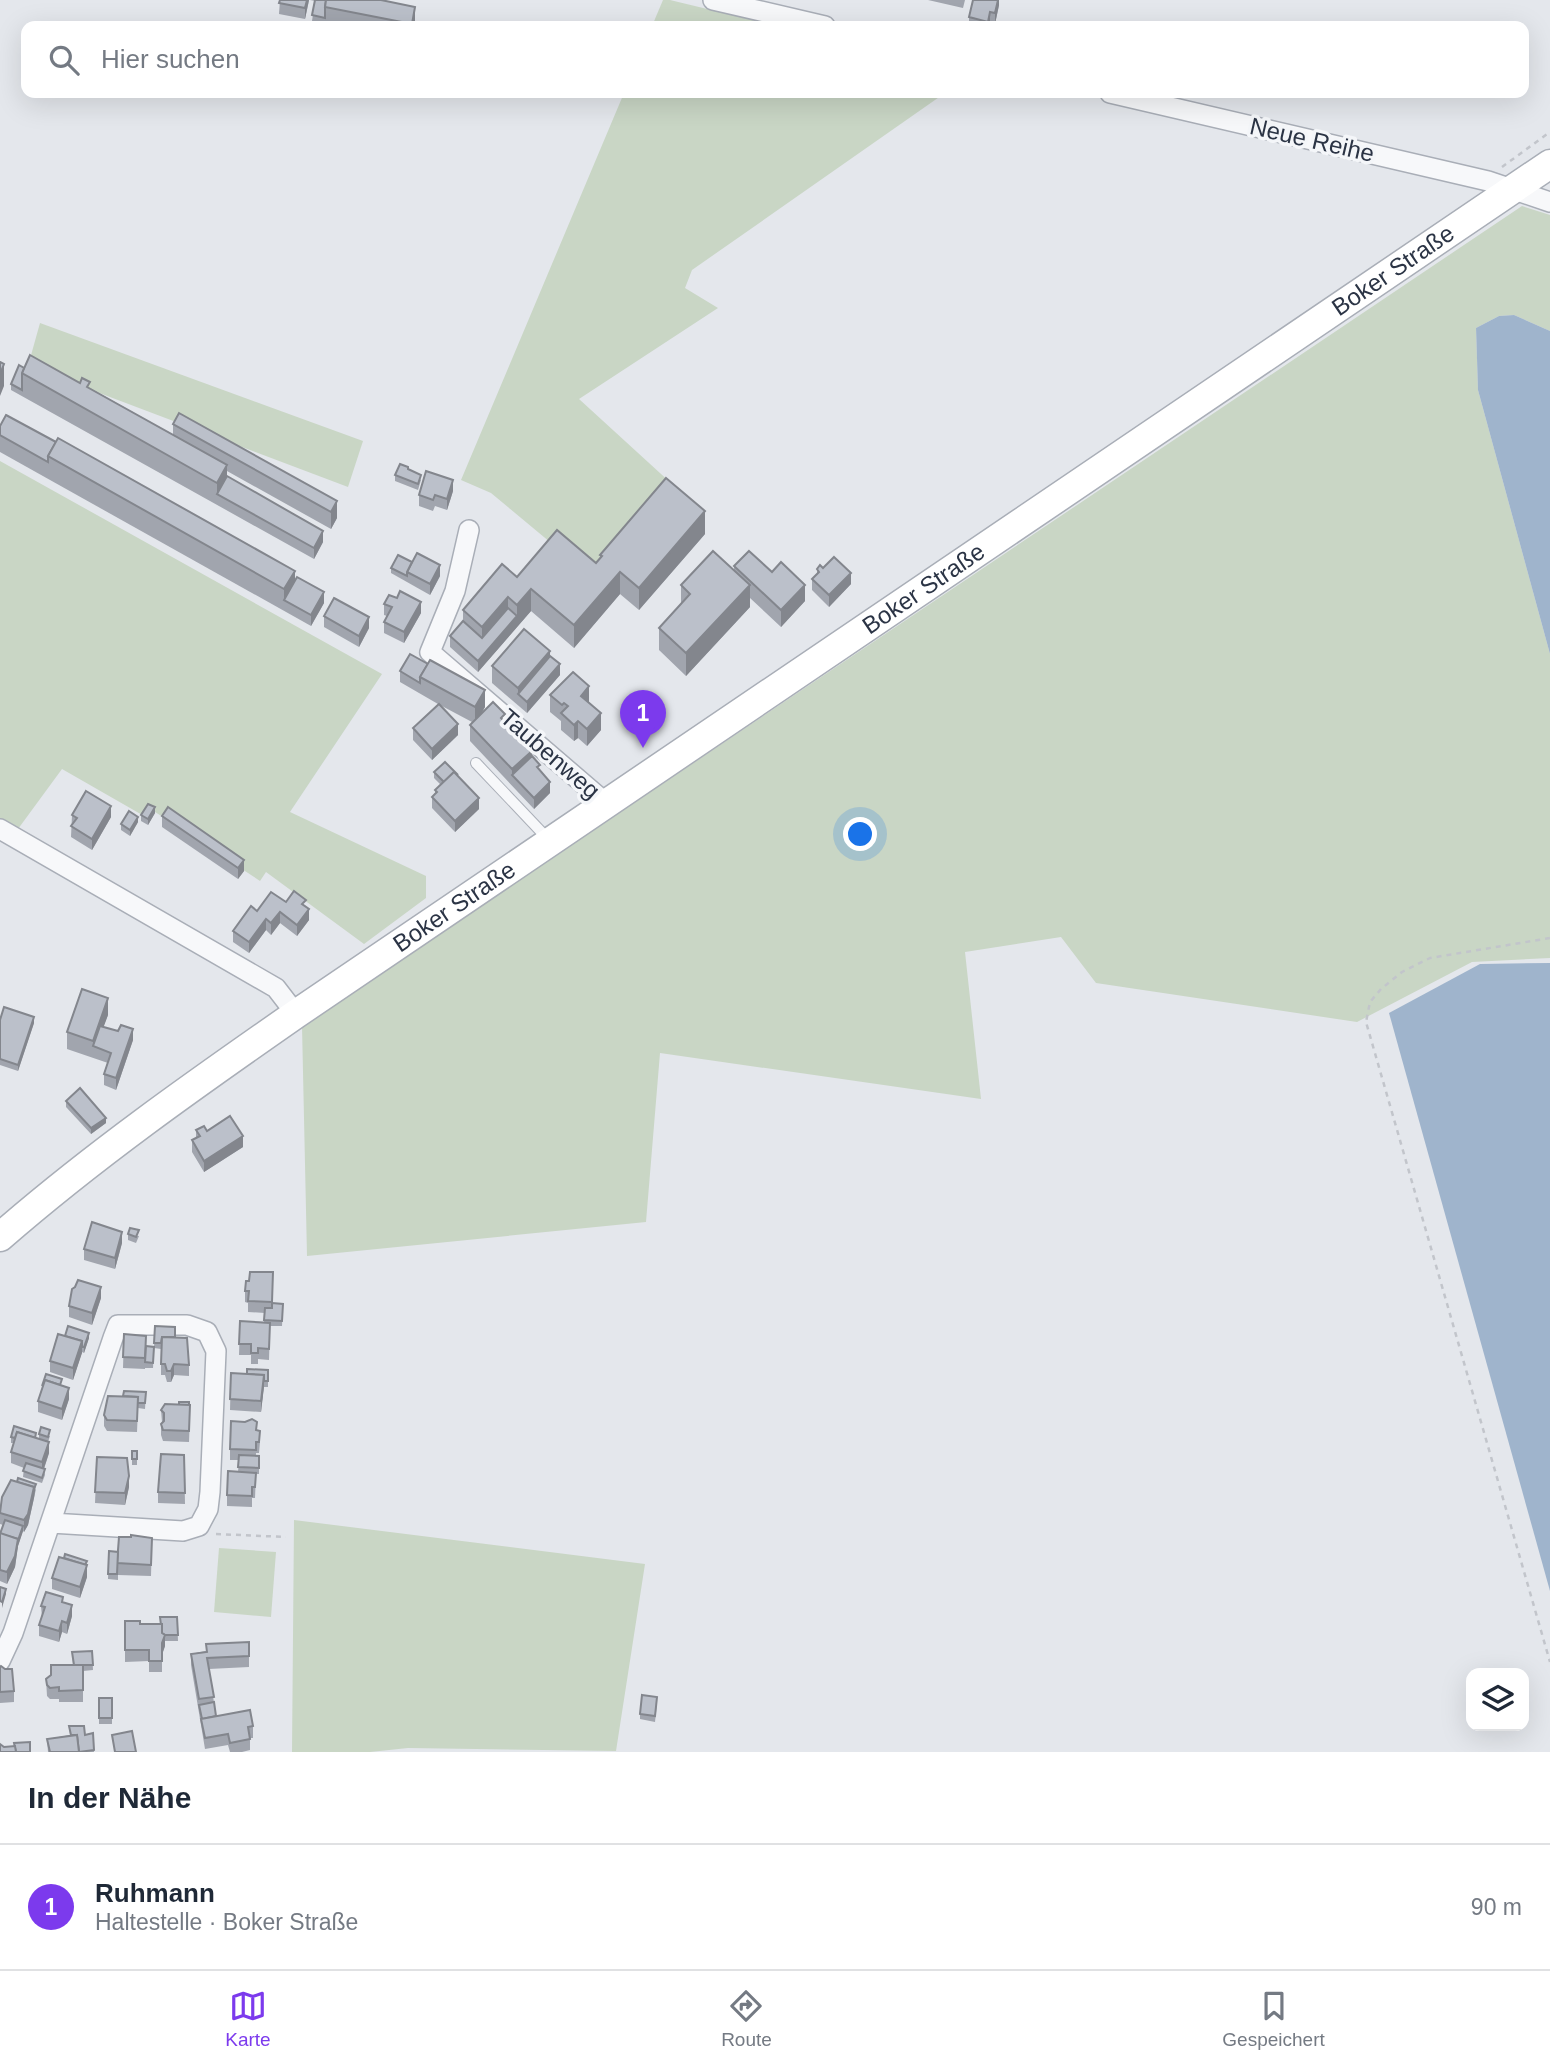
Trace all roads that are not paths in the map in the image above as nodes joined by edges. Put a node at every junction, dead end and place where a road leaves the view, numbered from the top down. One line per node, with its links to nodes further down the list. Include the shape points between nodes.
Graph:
1 (713, 0): 2 (street)
2 (803, 21)
3 (1131, 98): 5 (street, Neue Reihe)
4 (1550, 163): 5 (main road, Boker Straße)
5 (1513, 189): 6 (street, Neue Reihe); 9 (main road, Boker Straße)
6 (1550, 202)
7 (469, 530): 9 (street, Taubenweg, via 455,591 430,652)
8 (476, 763): 11 (lane)
9 (607, 804): 11 (main road, Boker Straße)
10 (0, 829): 12 (street, via 276,988)
11 (550, 842): 12 (main road, Boker Straße)
12 (296, 1014): 13 (main road, Boker Straße, via 115,1144)
13 (0, 1237)
14 (51, 1523): 14 (street, via 183,1531 200,1526 211,1492 216,1351 207,1332 187,1325 118,1325); 15 (street)
15 (0, 1661)

